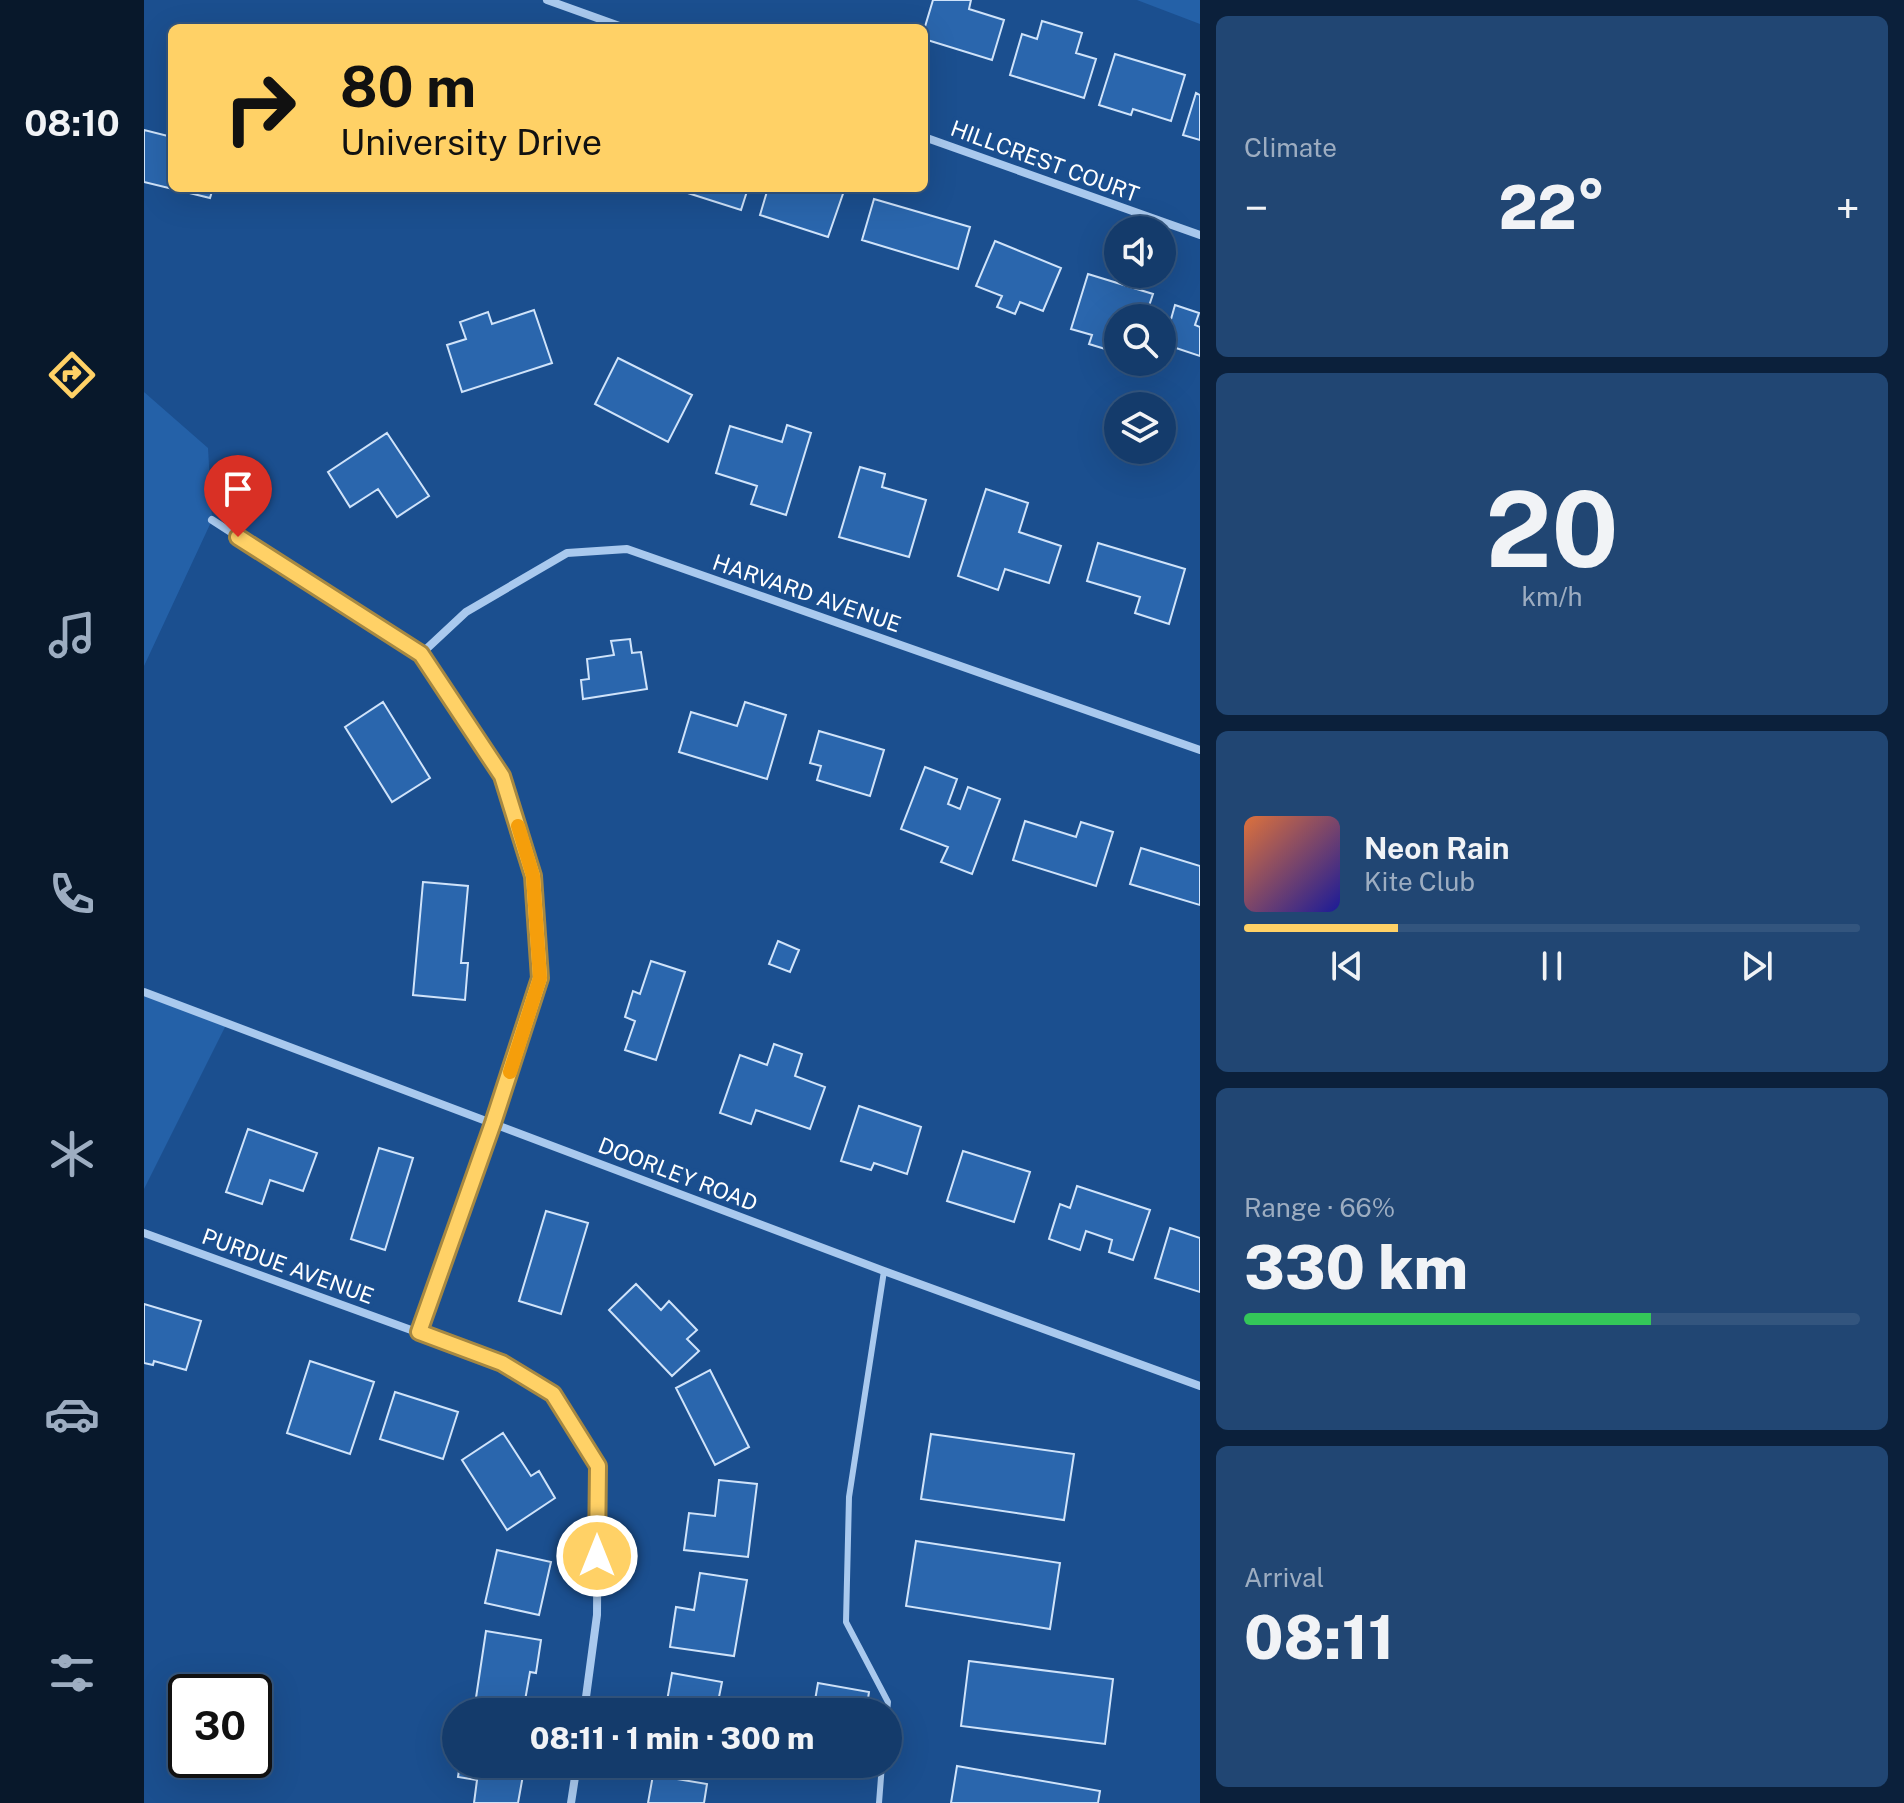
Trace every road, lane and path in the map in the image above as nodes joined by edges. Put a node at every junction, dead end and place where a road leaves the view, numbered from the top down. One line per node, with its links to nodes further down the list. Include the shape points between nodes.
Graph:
1 (547, 0): 2 (street)
2 (614, 24)
3 (928, 138): 4 (street, HILLCREST COURT)
4 (1200, 235)
5 (212, 520): 6 (street)
6 (421, 654): 7 (street, HARVARD AVENUE, via 466,612 567,553 627,549); 9 (street, via 502,776 533,876 540,978)
7 (1200, 750)
8 (144, 992): 9 (street, DOORLEY ROAD)
9 (493, 1123): 11 (street, DOORLEY ROAD); 12 (street)
10 (144, 1233): 12 (street, PURDUE AVENUE)
11 (884, 1271): 13 (street, DOORLEY ROAD); 15 (lane, via 849,1497 846,1622)
12 (419, 1332): 14 (street, PURDUE AVENUE, via 502,1363 553,1394 598,1466 597,1615)
13 (1200, 1386)
14 (586, 1698)
15 (886, 1698)
16 (575, 1778): 18 (street)
17 (881, 1778): 19 (lane)
18 (571, 1803)
19 (879, 1803)

